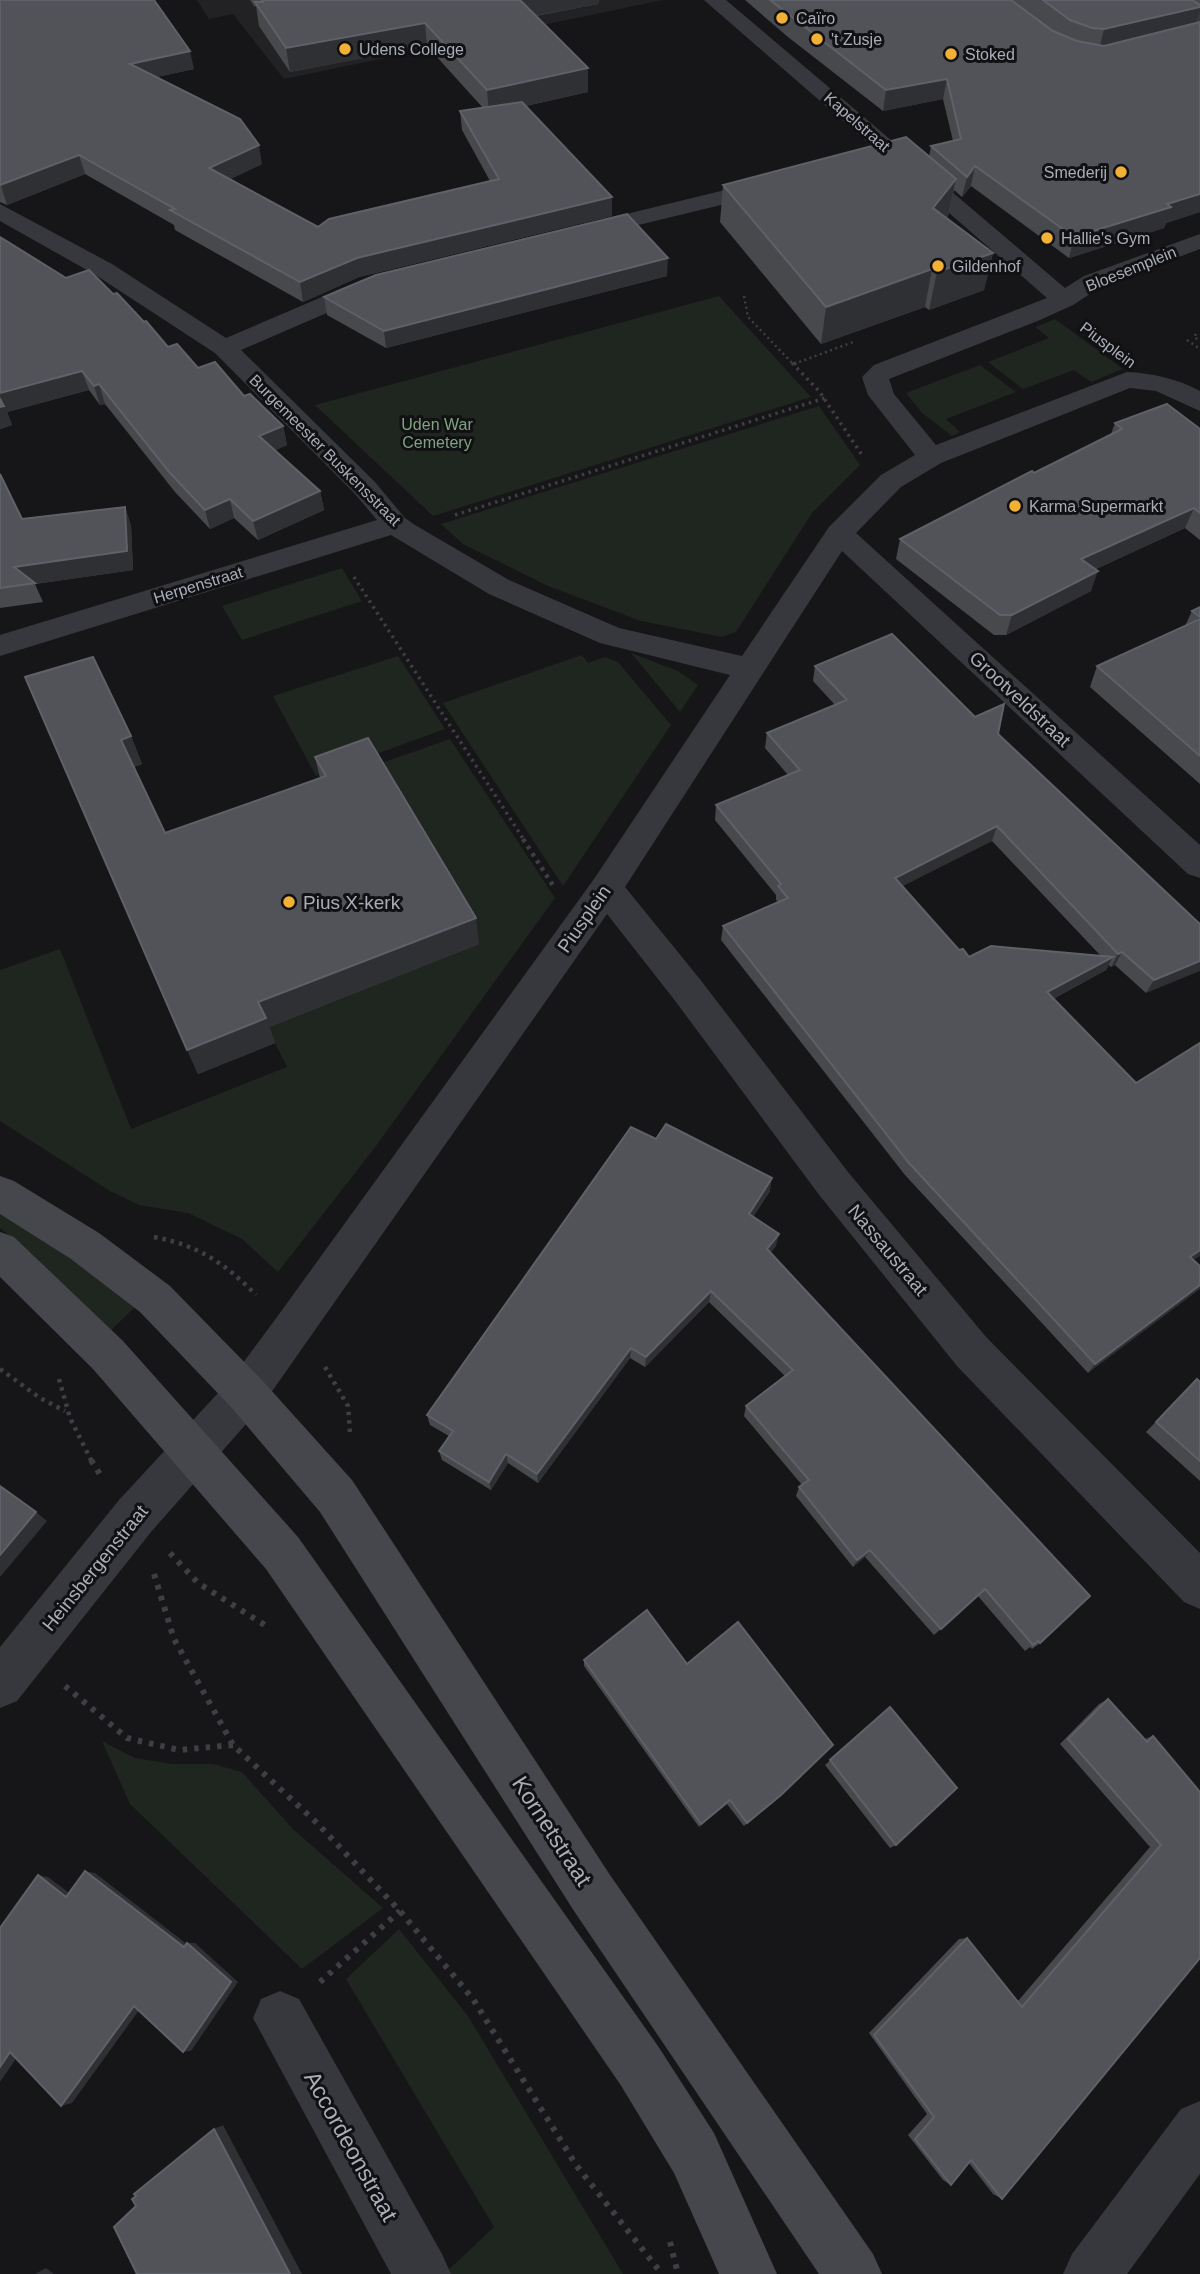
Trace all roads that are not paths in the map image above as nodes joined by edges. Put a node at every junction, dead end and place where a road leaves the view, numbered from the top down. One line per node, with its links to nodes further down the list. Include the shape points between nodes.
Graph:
1 (714, 0): 4 (street, Kapelstraat)
2 (1169, 0): 3 (street)
3 (1200, 19)
4 (897, 156): 5 (street); 11 (street, Kapelstraat)
5 (871, 162)
6 (793, 181): 8 (street)
7 (0, 211): 12 (street, Burgemeester Buskensstraat, via 103,269)
8 (557, 238)
9 (1200, 241): 11 (street, Bloesemplein, via 1093,281)
10 (396, 278): 12 (street, via 369,285)
11 (1064, 300): 14 (street, via 875,377 881,395)
12 (224, 348): 15 (street, Burgemeester Buskensstraat)
13 (1200, 403): 14 (street, Piusplein, via 1147,380 1127,380)
14 (931, 457): 16 (street, Piusplein, via 891,481)
15 (400, 528): 17 (street, Herpenstraat, via 333,544); 18 (street, Burgemeester Buskensstraat, via 499,587 611,636)
16 (839, 533): 18 (street, Piusplein); 19 (street, Grootveldstraat)
17 (0, 646)
18 (751, 669): 20 (street, Piusplein)
19 (1200, 865)
20 (606, 888): 23 (street, Piusplein); 25 (street, Nassaustraat, via 834,1184 972,1352)
21 (0, 1193): 23 (street, Kornetstraat, via 85,1246 155,1299)
22 (0, 1250): 24 (street, via 108,1355)
23 (246, 1392): 24 (street, Piusplein); 31 (street, Kornetstraat, via 336,1496 592,1893)
24 (193, 1454): 26 (street, Heinsbergenstraat, via 135,1516); 30 (street, via 282,1553 639,2066 694,2153)
25 (1200, 1586)
26 (13, 1669)
27 (280, 2018): 29 (street, Accordeonstraat)
28 (1200, 2129): 32 (street)
29 (422, 2274)
30 (748, 2274)
31 (853, 2274)
32 (1092, 2274)

